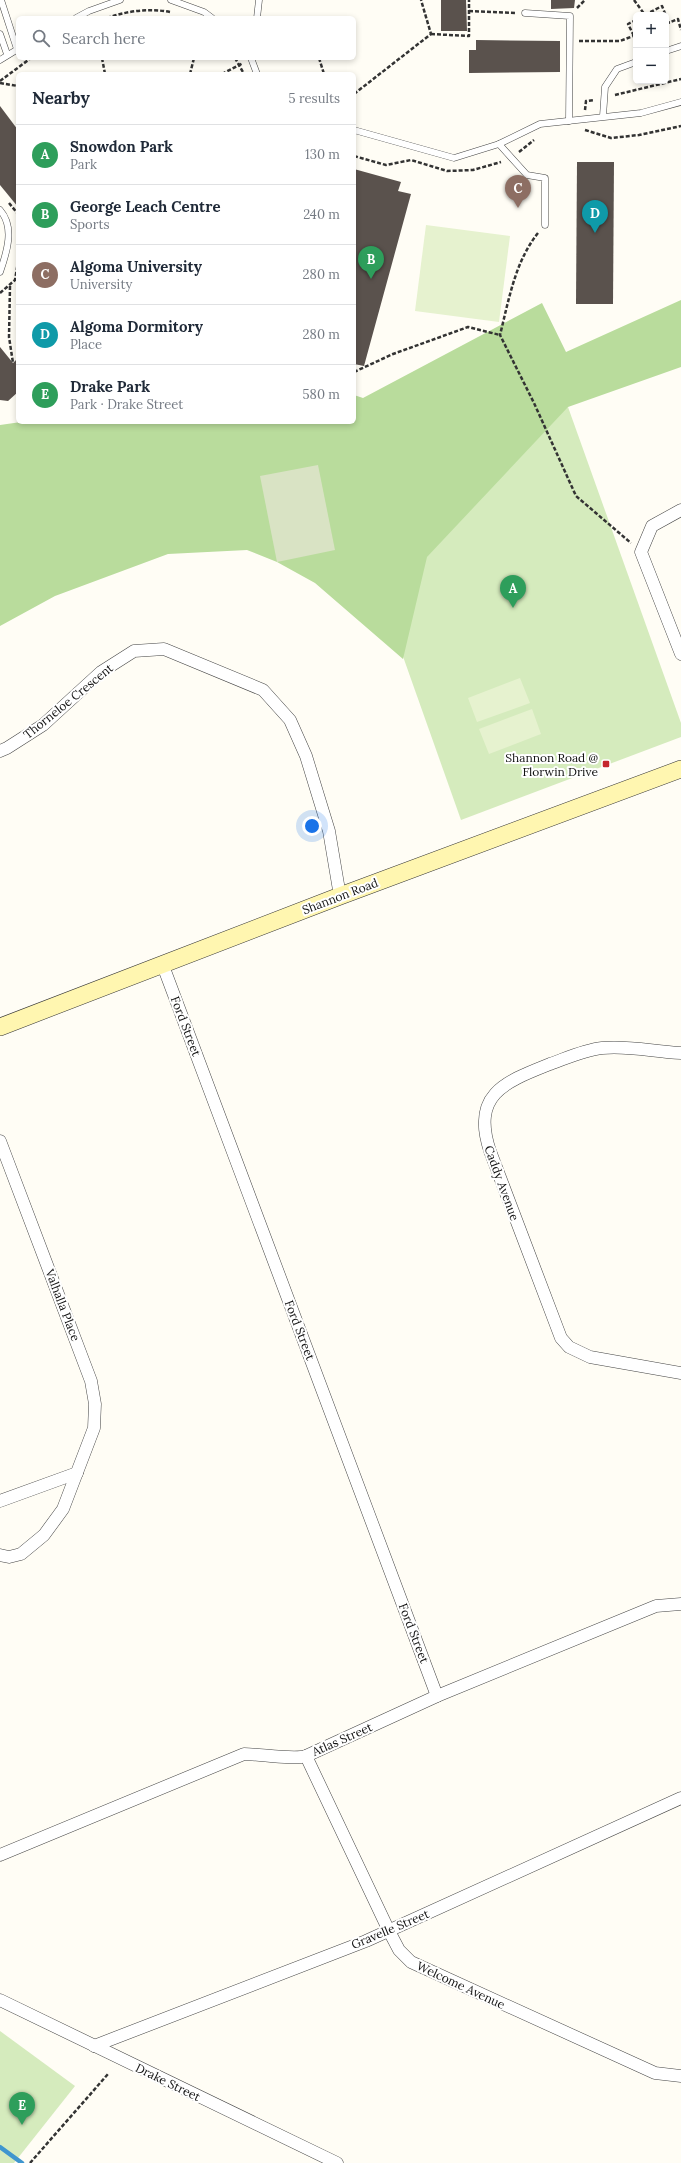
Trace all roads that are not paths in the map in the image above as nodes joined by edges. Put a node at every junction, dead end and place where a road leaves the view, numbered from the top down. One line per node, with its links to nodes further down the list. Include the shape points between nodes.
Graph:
1 (1, 0): 10 (lane)
2 (120, 0): 6 (lane)
3 (171, 0): 7 (lane)
4 (259, 0): 8 (lane)
5 (525, 13): 21 (lane, via 570,16)
6 (80, 16)
7 (209, 16)
8 (257, 16)
9 (0, 34): 14 (lane)
10 (16, 43)
11 (681, 46): 13 (lane)
12 (16, 50): 14 (lane)
13 (669, 50)
14 (6, 54): 15 (lane)
15 (0, 60)
16 (251, 60): 18 (lane)
17 (633, 63): 20 (lane, via 617,69 605,86)
18 (256, 72)
19 (681, 102): 20 (lane, via 641,113)
20 (603, 116): 21 (lane)
21 (569, 121): 23 (lane, via 540,124)
22 (356, 131): 23 (lane, via 454,158)
23 (499, 144): 25 (lane, via 527,175 545,178)
24 (0, 210): 26 (lane, via 8,222 9,236)
25 (545, 225)
26 (0, 272)
27 (681, 510): 28 (street, via 652,526 641,552)
28 (681, 654)
29 (0, 751): 31 (street, Thorneloe Crescent, via 43,725 101,672 134,651 164,649 263,690 290,720 306,756 328,831)
30 (681, 769): 31 (street, Shannon Road)
31 (340, 896): 32 (street, Shannon Road)
32 (162, 963): 33 (street, Shannon Road); 41 (street, Ford Street)
33 (0, 1027)
34 (681, 1053): 36 (street, Caddy Avenue, via 618,1048 589,1050 505,1084 486,1109 483,1122 484,1135 561,1338 570,1347 590,1357)
35 (0, 1141): 37 (street, Valhalla Place, via 91,1381 95,1404 94,1428)
36 (681, 1373)
37 (77, 1473): 38 (street); 39 (street, Valhalla Place, via 63,1509 44,1535 21,1554 9,1557)
38 (0, 1501)
39 (0, 1555)
40 (681, 1604): 41 (street, Atlas Street, via 656,1606)
41 (437, 1696): 42 (street, Atlas Street)
42 (306, 1756): 44 (street, Atlas Street, via 299,1758 244,1754); 45 (street, Welcome Avenue)
43 (681, 1798): 45 (street, Gravelle Street)
44 (0, 1855)
45 (389, 1931): 47 (street, Gravelle Street); 48 (street, Welcome Avenue, via 399,1950 411,1962 655,2073)
46 (0, 2000): 47 (street, Drake Street)
47 (94, 2046): 49 (street, Drake Street)
48 (681, 2076)
49 (337, 2163)

